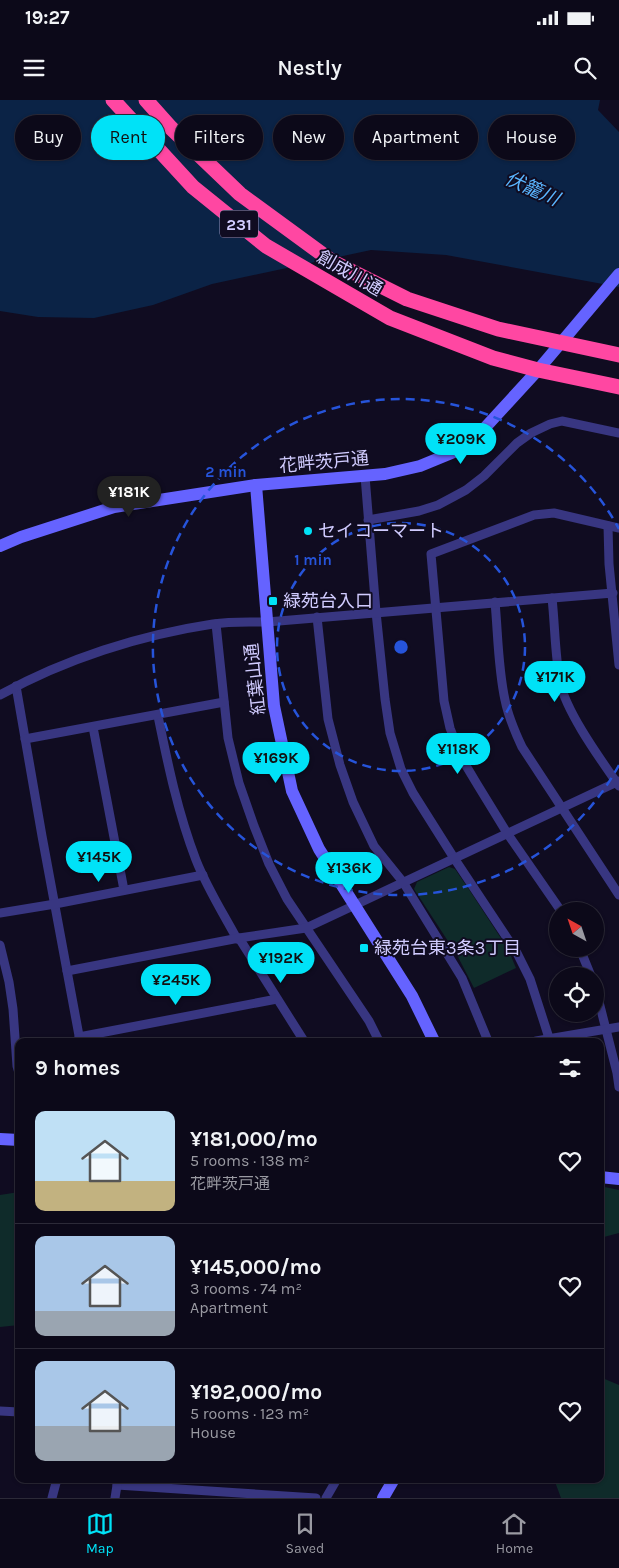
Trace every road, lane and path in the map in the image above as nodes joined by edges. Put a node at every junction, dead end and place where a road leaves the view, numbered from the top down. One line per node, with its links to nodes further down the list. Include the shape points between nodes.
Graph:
1 (113, 100): 6 (highway, 創成川通 / 231, via 193,187 266,246 390,318 493,358)
2 (146, 100): 4 (highway, 創成川通 / 231, via 240,194 333,262 407,299 498,329)
3 (619, 274): 4 (main road, 花畔茨戸通)
4 (560, 344): 5 (highway, 創成川通 / 231); 6 (main road, 花畔茨戸通)
5 (619, 355)
6 (538, 370): 7 (highway, 創成川通 / 231); 9 (main road, 花畔茨戸通, via 482,431 454,452 420,466)
7 (619, 387)
8 (619, 433): 11 (street, via 562,421 550,424 531,432 484,476 453,497 419,510)
9 (365, 476): 10 (main road, 花畔茨戸通); 11 (street)
10 (256, 485): 14 (main road, 花畔茨戸通, via 114,507); 21 (main road, 紅葉山通)
11 (368, 520): 19 (street)
12 (608, 526): 13 (street); 15 (street); 18 (street, via 554,513 534,515 431,554)
13 (619, 528)
14 (0, 546)
15 (613, 592): 16 (street); 23 (street)
16 (552, 598): 17 (street); 30 (street, via 560,684 580,726)
17 (495, 602): 18 (street); 31 (street, via 504,693 513,728)
18 (436, 608): 19 (street); 32 (street, via 444,701 450,728 462,759)
19 (376, 612): 20 (street); 33 (street, via 390,733 401,769)
20 (317, 617): 21 (street); 35 (street, via 328,719 340,765 374,846)
21 (267, 622): 22 (street); 40 (main road, 紅葉山通, via 274,706 292,791 319,849)
22 (216, 624): 24 (street, via 162,633 112,648); 26 (street)
23 (619, 666)
24 (16, 686): 25 (street); 29 (street)
25 (0, 695)
26 (224, 702): 27 (street); 42 (street, via 228,738 254,826 282,890)
27 (158, 716): 28 (street); 34 (street, via 174,793)
28 (93, 727): 29 (street); 36 (street)
29 (25, 739): 39 (street)
30 (618, 783): 31 (street)
31 (561, 808): 32 (street); 37 (street)
32 (507, 833): 33 (street); 38 (street)
33 (454, 858): 35 (street); 56 (street, via 518,953 530,978)
34 (203, 875): 36 (street); 43 (street)
35 (403, 882): 40 (street); 55 (street, via 462,978)
36 (124, 890): 39 (street)
37 (619, 895)
38 (555, 902)
39 (55, 904): 41 (street); 45 (street)
40 (353, 904): 42 (street); 54 (main road, 紅葉山通, via 412,996)
41 (0, 913)
42 (306, 928): 43 (street); 53 (street)
43 (238, 939): 45 (street); 46 (street)
44 (0, 945): 58 (street, via 12,1000)
45 (67, 971): 50 (street)
46 (277, 999): 51 (street); 52 (street)
47 (604, 1018): 49 (street)
48 (619, 1027): 49 (street)
49 (607, 1029): 57 (street); 59 (street)
50 (80, 1038)
51 (85, 1038)
52 (302, 1038)
53 (378, 1038)
54 (433, 1038)
55 (487, 1038)
56 (549, 1038)
57 (560, 1038)
58 (15, 1040)
59 (619, 1087)
60 (0, 1139): 61 (main road)
61 (15, 1140)
62 (604, 1178): 63 (main road)
63 (619, 1180)
64 (0, 1411): 65 (street)
65 (15, 1412)
66 (56, 1483): 71 (street)
67 (118, 1483): 72 (street)
68 (130, 1483): 73 (street)
69 (335, 1483): 74 (street)
70 (391, 1483): 75 (main road)
71 (52, 1498)
72 (115, 1498)
73 (316, 1498)
74 (326, 1498)
75 (382, 1498)

